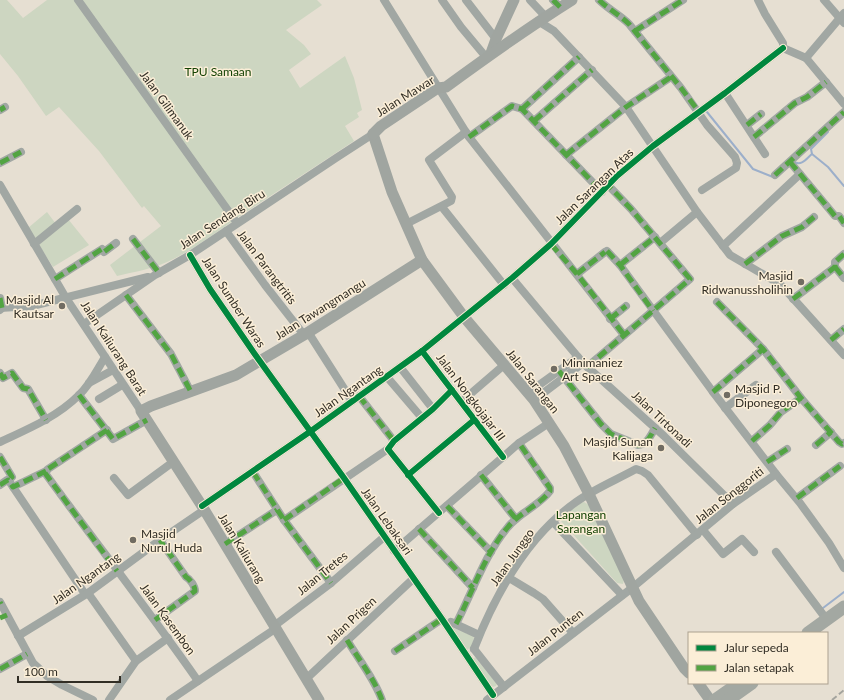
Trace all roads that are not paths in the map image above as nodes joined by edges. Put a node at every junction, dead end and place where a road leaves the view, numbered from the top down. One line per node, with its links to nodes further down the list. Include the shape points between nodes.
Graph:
1 (78, 0): 53 (street, Jalan Gilimanuk)
2 (384, 0): 24 (street)
3 (442, 0): 18 (street, via 461,27)
4 (466, 0): 16 (street)
5 (514, 0): 16 (main road)
6 (530, 0): 13 (street)
7 (572, 0): 12 (main road, Jalan Mawar)
8 (599, 0): 15 (street)
9 (682, 0): 15 (street)
10 (758, 0): 17 (street, via 783,43)
11 (824, 0): 14 (street)
12 (557, 4): 13 (main road, Jalan Mawar)
13 (542, 18): 18 (main road, Jalan Mawar); 19 (street)
14 (842, 18): 20 (street)
15 (635, 31): 22 (street)
16 (496, 39): 18 (main road)
17 (783, 48): 20 (street); 25 (street, Jalan Sarangan Atas)
18 (489, 55): 24 (main road, Jalan Mawar)
19 (579, 57): 21 (street); 28 (street)
20 (806, 58): 23 (street)
21 (592, 70): 27 (street); 32 (street)
22 (671, 77): 27 (street); 29 (street)
23 (826, 82): 26 (street); 36 (street, via 795,103)
24 (442, 89): 34 (main road, Jalan Mawar, via 381,126); 35 (street)
25 (725, 93): 29 (street, Jalan Sarangan Atas); 33 (street)
26 (844, 104)
27 (626, 107): 37 (street); 40 (street)
28 (522, 109): 32 (street); 35 (street, via 512,106)
29 (699, 112): 37 (street, Jalan Sarangan Atas); 47 (street, via 737,163 736,168)
30 (844, 112): 42 (street)
31 (761, 114): 33 (street)
32 (534, 122): 40 (street)
33 (747, 125): 36 (street)
34 (373, 134): 53 (street, Jalan Sendang Biru); 55 (main road, Jalan Sarangan, via 385,174)
35 (467, 134): 49 (street, via 429,160 452,197 451,202); 61 (street)
36 (754, 137): 39 (street)
37 (653, 146): 46 (street, Jalan Sarangan Atas); 51 (street)
38 (21, 152): 41 (street)
39 (765, 154)
40 (566, 155): 48 (street)
41 (0, 163)
42 (791, 163): 43 (street); 44 (street)
43 (800, 174): 54 (street, via 835,216 839,216); 62 (street)
44 (775, 175)
45 (0, 185): 60 (street, Jalan Kaliurang Barat)
46 (608, 185): 48 (street, Jalan Sarangan Atas); 58 (street)
47 (702, 190)
48 (602, 192): 61 (street, Jalan Sarangan Atas)
49 (442, 207): 55 (street); 74 (street)
50 (77, 209): 60 (street)
51 (697, 212): 58 (street); 62 (street)
52 (814, 217): 66 (street, via 802,227 782,236)
53 (237, 223): 56 (street, Jalan Sendang Biru)
54 (844, 223)
55 (406, 224): 65 (main road, Jalan Sarangan)
56 (226, 231): 64 (street, Jalan Sendang Biru); 87 (street, Jalan Parangtritis, via 265,285)
57 (133, 238): 69 (street)
58 (657, 240): 67 (street); 82 (street, via 690,279)
59 (116, 243): 73 (street)
60 (34, 244): 73 (street, Jalan Kaliurang Barat)
61 (551, 244): 70 (street); 71 (street, Jalan Sarangan Atas)
62 (723, 246): 66 (street, via 730,255)
63 (844, 254): 68 (street, via 836,262)
64 (190, 255): 69 (street, Jalan Sendang Biru); 94 (street, Jalan Sumber Waras, via 210,289)
65 (422, 260): 83 (main road, Jalan Sarangan); 87 (main road, Jalan Tawangmangu)
66 (745, 264): 78 (street, via 782,286)
67 (620, 265): 70 (street, via 606,251); 82 (street)
68 (835, 267): 72 (street); 78 (street)
69 (157, 274): 75 (street, Jalan Sendang Biru); 77 (street, Jalan Kaliurang Barat)
70 (577, 274): 84 (street)
71 (512, 278): 74 (street, Jalan Sarangan Atas); 95 (street, Jalan Tirtonadi)
72 (844, 278)
73 (55, 279): 77 (street, Jalan Kaliurang Barat)
74 (504, 284): 83 (street, Jalan Sarangan Atas)
75 (126, 295): 85 (street, Jalan Sendang Biru); 106 (street, via 172,354)
76 (0, 298): 81 (street)
77 (66, 298): 81 (street, via 32,306); 85 (street, Jalan Kaliurang Barat)
78 (793, 299): 89 (street)
79 (717, 302): 90 (street)
80 (626, 306): 84 (street)
81 (1, 309)
82 (653, 311): 88 (street); 107 (street)
83 (464, 317): 91 (street, Jalan Ngantang); 96 (main road, Jalan Sarangan)
84 (610, 319): 88 (street)
85 (84, 324): 93 (street, Jalan Kaliurang Barat)
86 (844, 329): 89 (street)
87 (306, 334): 94 (main road, Jalan Tawangmangu); 113 (street, Jalan Parangtritis)
88 (624, 335): 95 (street)
89 (831, 340): 92 (street)
90 (763, 349): 107 (street); 111 (street)
91 (422, 351): 97 (street, Jalan Ngantang); 105 (street, Jalan Nongkojajar III)
92 (844, 355)
93 (105, 357): 98 (street, Jalan Kaliurang Barat); 102 (street)
94 (261, 361): 106 (main road, Jalan Tawangmangu, via 236,375); 124 (street, Jalan Lebaksari)
95 (583, 362): 100 (street); 122 (street, Jalan Tirtonadi)
96 (504, 364): 110 (main road, Jalan Sarangan); 114 (street)
97 (400, 367): 101 (street, Jalan Ngantang); 116 (street)
98 (114, 370): 102 (street); 103 (street, Jalan Kaliurang Barat)
99 (0, 373): 119 (street, via 3,378 12,373 23,388 28,389)
100 (562, 374): 110 (street); 122 (street, via 611,434 642,445)
101 (387, 376): 109 (street, Jalan Ngantang); 118 (street)
102 (89, 383): 108 (street)
103 (122, 385): 112 (street); 117 (street, Jalan Kaliurang Barat)
104 (756, 385): 115 (street)
105 (452, 390): 114 (street, Jalan Nongkojajar III); 116 (street)
106 (191, 392): 117 (main road, Jalan Tawangmangu, via 151,406)
107 (713, 392): 115 (street)
108 (79, 395): 119 (street); 123 (street)
109 (359, 396): 113 (street, Jalan Ngantang); 126 (street)
110 (531, 396): 121 (main road, Jalan Sarangan)
111 (801, 398): 125 (street); 127 (street, via 780,413)
112 (99, 399)
113 (352, 401): 124 (street, Jalan Ngantang)
114 (461, 402): 120 (street, Jalan Nongkojajar III)
115 (726, 408): 127 (street)
116 (433, 410): 118 (street)
117 (144, 416): 123 (street, via 113,439); 136 (main road, Jalan Kaliurang)
118 (422, 418): 126 (street)
119 (46, 420): 128 (street)
120 (474, 420): 135 (street, Jalan Nongkojajar III); 142 (street)
121 (549, 423): 129 (street); 149 (main road, Jalan Sarangan)
122 (655, 428): 151 (street, Jalan Tirtonadi)
123 (107, 430): 139 (street)
124 (311, 431): 140 (street, Jalan Ngantang); 145 (street, Jalan Lebaksari)
125 (831, 432): 130 (street, via 839,442); 131 (street)
126 (394, 441): 132 (street)
127 (752, 441): 137 (street)
128 (0, 442)
129 (519, 443): 135 (street); 156 (street, via 550,491)
130 (844, 443)
131 (816, 445)
132 (388, 449): 142 (street); 145 (street)
133 (787, 449): 137 (street)
134 (0, 457): 146 (street, via 12,477)
135 (503, 457): 143 (street)
136 (173, 462): 144 (street, via 128,495); 153 (main road, Jalan Kaliurang)
137 (767, 462): 141 (street)
138 (840, 466): 150 (street)
139 (46, 471): 148 (street); 169 (street, Jalan Kasembon)
140 (253, 472): 153 (street, Jalan Ngantang); 154 (street)
141 (776, 474): 150 (street); 151 (street, Jalan Songgoriti)
142 (408, 475): 155 (street)
143 (481, 475): 152 (street); 156 (street)
144 (114, 478)
145 (344, 478): 157 (street); 161 (street, Jalan Lebaksari)
146 (8, 480): 147 (street); 148 (street)
147 (0, 485)
148 (13, 487): 175 (street)
149 (589, 494): 158 (street, Jalan Junggo, via 574,503); 160 (street, Jalan Songgoriti, via 636,469 642,471); 174 (main road, Jalan Sarangan)
150 (797, 498): 168 (street, via 829,542)
151 (733, 504): 160 (street, Jalan Songgoriti)
152 (446, 506): 155 (street); 165 (street)
153 (203, 508): 162 (street, Jalan Ngantang); 163 (main road, Jalan Kaliurang)
154 (278, 510): 157 (street); 163 (street)
155 (439, 513): 159 (street)
156 (516, 519): 165 (street)
157 (284, 520): 172 (street)
158 (553, 522): 170 (street, Jalan Junggo); 174 (street, Jalan Sarangan)
159 (419, 529): 164 (street); 173 (street)
160 (700, 533): 166 (street, via 723,554 742,539); 174 (street, Jalan Songgoriti)
161 (384, 537): 164 (street, Jalan Lebaksari); 172 (street, Jalan Tretes)
162 (160, 540): 169 (street, Jalan Ngantang); 181 (street, via 195,591)
163 (225, 544): 184 (main road, Jalan Kaliurang)
164 (394, 551): 171 (street, Jalan Lebaksari)
165 (491, 552): 173 (street)
166 (754, 552)
167 (776, 552): 182 (street)
168 (844, 568)
169 (117, 571): 175 (street, Jalan Ngantang); 181 (street, Jalan Kasembon)
170 (509, 578): 187 (street, via 543,599); 188 (street, Jalan Junggo)
171 (414, 579): 180 (street, Jalan Lebaksari); 191 (street, Jalan Prigen)
172 (331, 583): 184 (street, Jalan Tretes)
173 (474, 588): 183 (street)
174 (627, 591): 187 (street, Jalan Punten); 198 (main road, Jalan Sarangan, via 639,601)
175 (87, 594): 189 (street, Jalan Ngantang); 196 (street)
176 (0, 603): 178 (street)
177 (844, 607): 182 (main road)
178 (3, 617): 189 (street)
179 (844, 617): 186 (main road)
180 (442, 619): 183 (street); 193 (street); 195 (street, Jalan Lebaksari)
181 (155, 620): 190 (street, Jalan Kasembon)
182 (826, 620): 185 (main road)
183 (456, 624): 188 (street)
184 (275, 627): 199 (main road, Jalan Kaliurang); 200 (street, Jalan Tretes)
185 (809, 632)
186 (823, 632)
187 (574, 633): 206 (street, Jalan Punten)
188 (480, 635): 192 (street, Jalan Junggo)
189 (18, 636): 194 (street)
190 (168, 638): 196 (street); 200 (street, Jalan Kasembon)
191 (347, 640): 199 (street, Jalan Prigen); 212 (street, via 366,668)
192 (474, 649): 195 (street); 206 (street)
193 (395, 651)
194 (27, 654): 197 (street); 208 (street, via 47,676)
195 (465, 654): 207 (street, Jalan Lebaksari)
196 (136, 661): 209 (street)
197 (0, 669)
198 (686, 670): 201 (main road, Jalan Sarangan)
199 (306, 679): 211 (main road, Jalan Kaliurang)
200 (198, 681): 210 (street, Jalan Tretes)
201 (688, 682)
202 (690, 684): 213 (main road, Jalan Sarangan)
203 (699, 684): 213 (main road)
204 (737, 684): 213 (main road)
205 (751, 684): 214 (main road)
206 (504, 687): 207 (street, Jalan Punten)
207 (490, 698)
208 (93, 700)
209 (109, 700)
210 (170, 700)
211 (319, 700)
212 (382, 700)
213 (708, 700)
214 (728, 700)

